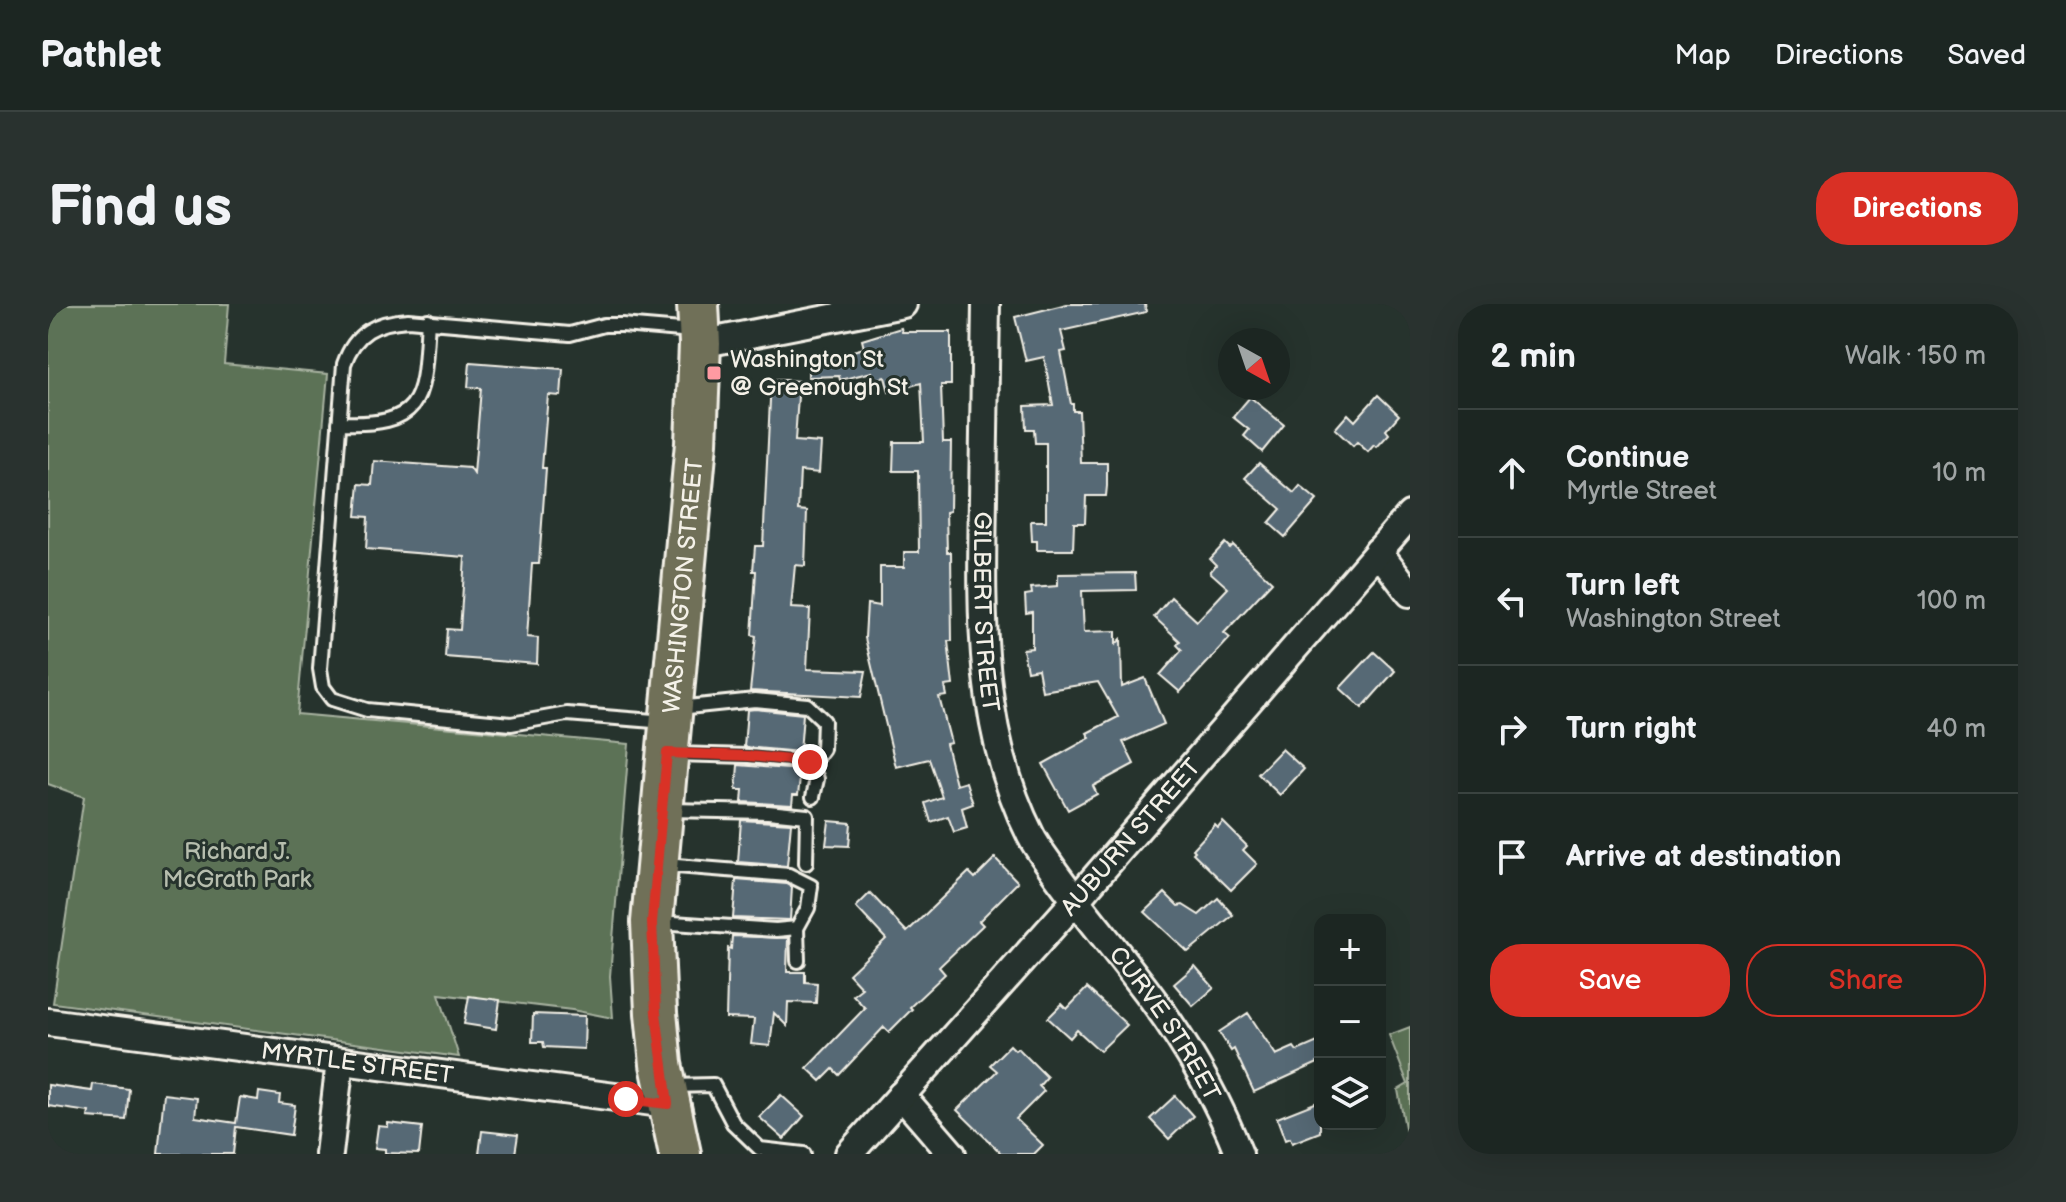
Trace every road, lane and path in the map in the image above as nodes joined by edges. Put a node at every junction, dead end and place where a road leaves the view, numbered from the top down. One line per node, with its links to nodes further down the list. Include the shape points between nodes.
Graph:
1 (903, 304): 4 (street)
2 (986, 304): 15 (street, GILBERT STREET, via 982,569 985,664 995,735 1032,838)
3 (428, 320): 4 (lane, via 570,334 604,325); 5 (lane, via 389,321 357,338 344,364); 5 (lane, via 425,377 409,411 372,424)
4 (699, 327): 9 (main road, WASHINGTON STREET, via 696,443)
5 (339, 423): 9 (lane, via 320,669 332,699 367,710 511,724 567,714)
6 (1410, 515): 7 (street, AUBURN STREET)
7 (1378, 551): 8 (street); 15 (street, AUBURN STREET)
8 (1410, 593)
9 (669, 728): 10 (lane, via 749,756); 10 (lane, via 755,700 807,705 824,721 823,749); 12 (main road, WASHINGTON STREET)
10 (811, 765): 11 (lane, via 817,779)
11 (813, 797)
12 (662, 810): 13 (lane, via 807,816); 14 (main road, WASHINGTON STREET)
13 (806, 863)
14 (656, 865): 16 (main road, WASHINGTON STREET); 17 (lane, via 789,875 811,886 808,908)
15 (1075, 901): 21 (street, AUBURN STREET); 28 (street, CURVE STREET, via 1182,1044 1227,1122)
16 (652, 922): 17 (lane); 22 (main road, WASHINGTON STREET)
17 (797, 928): 18 (lane)
18 (798, 961)
19 (48, 1022): 20 (street, MYRTLE STREET)
20 (340, 1061): 22 (street, MYRTLE STREET); 23 (street)
21 (901, 1095): 26 (street, AUBURN STREET); 27 (street)
22 (667, 1096): 24 (main road, WASHINGTON STREET); 25 (lane, via 713,1085 733,1123 760,1149)
23 (329, 1154)
24 (680, 1154)
25 (804, 1154)
26 (849, 1154)
27 (952, 1154)
28 (1239, 1154)

